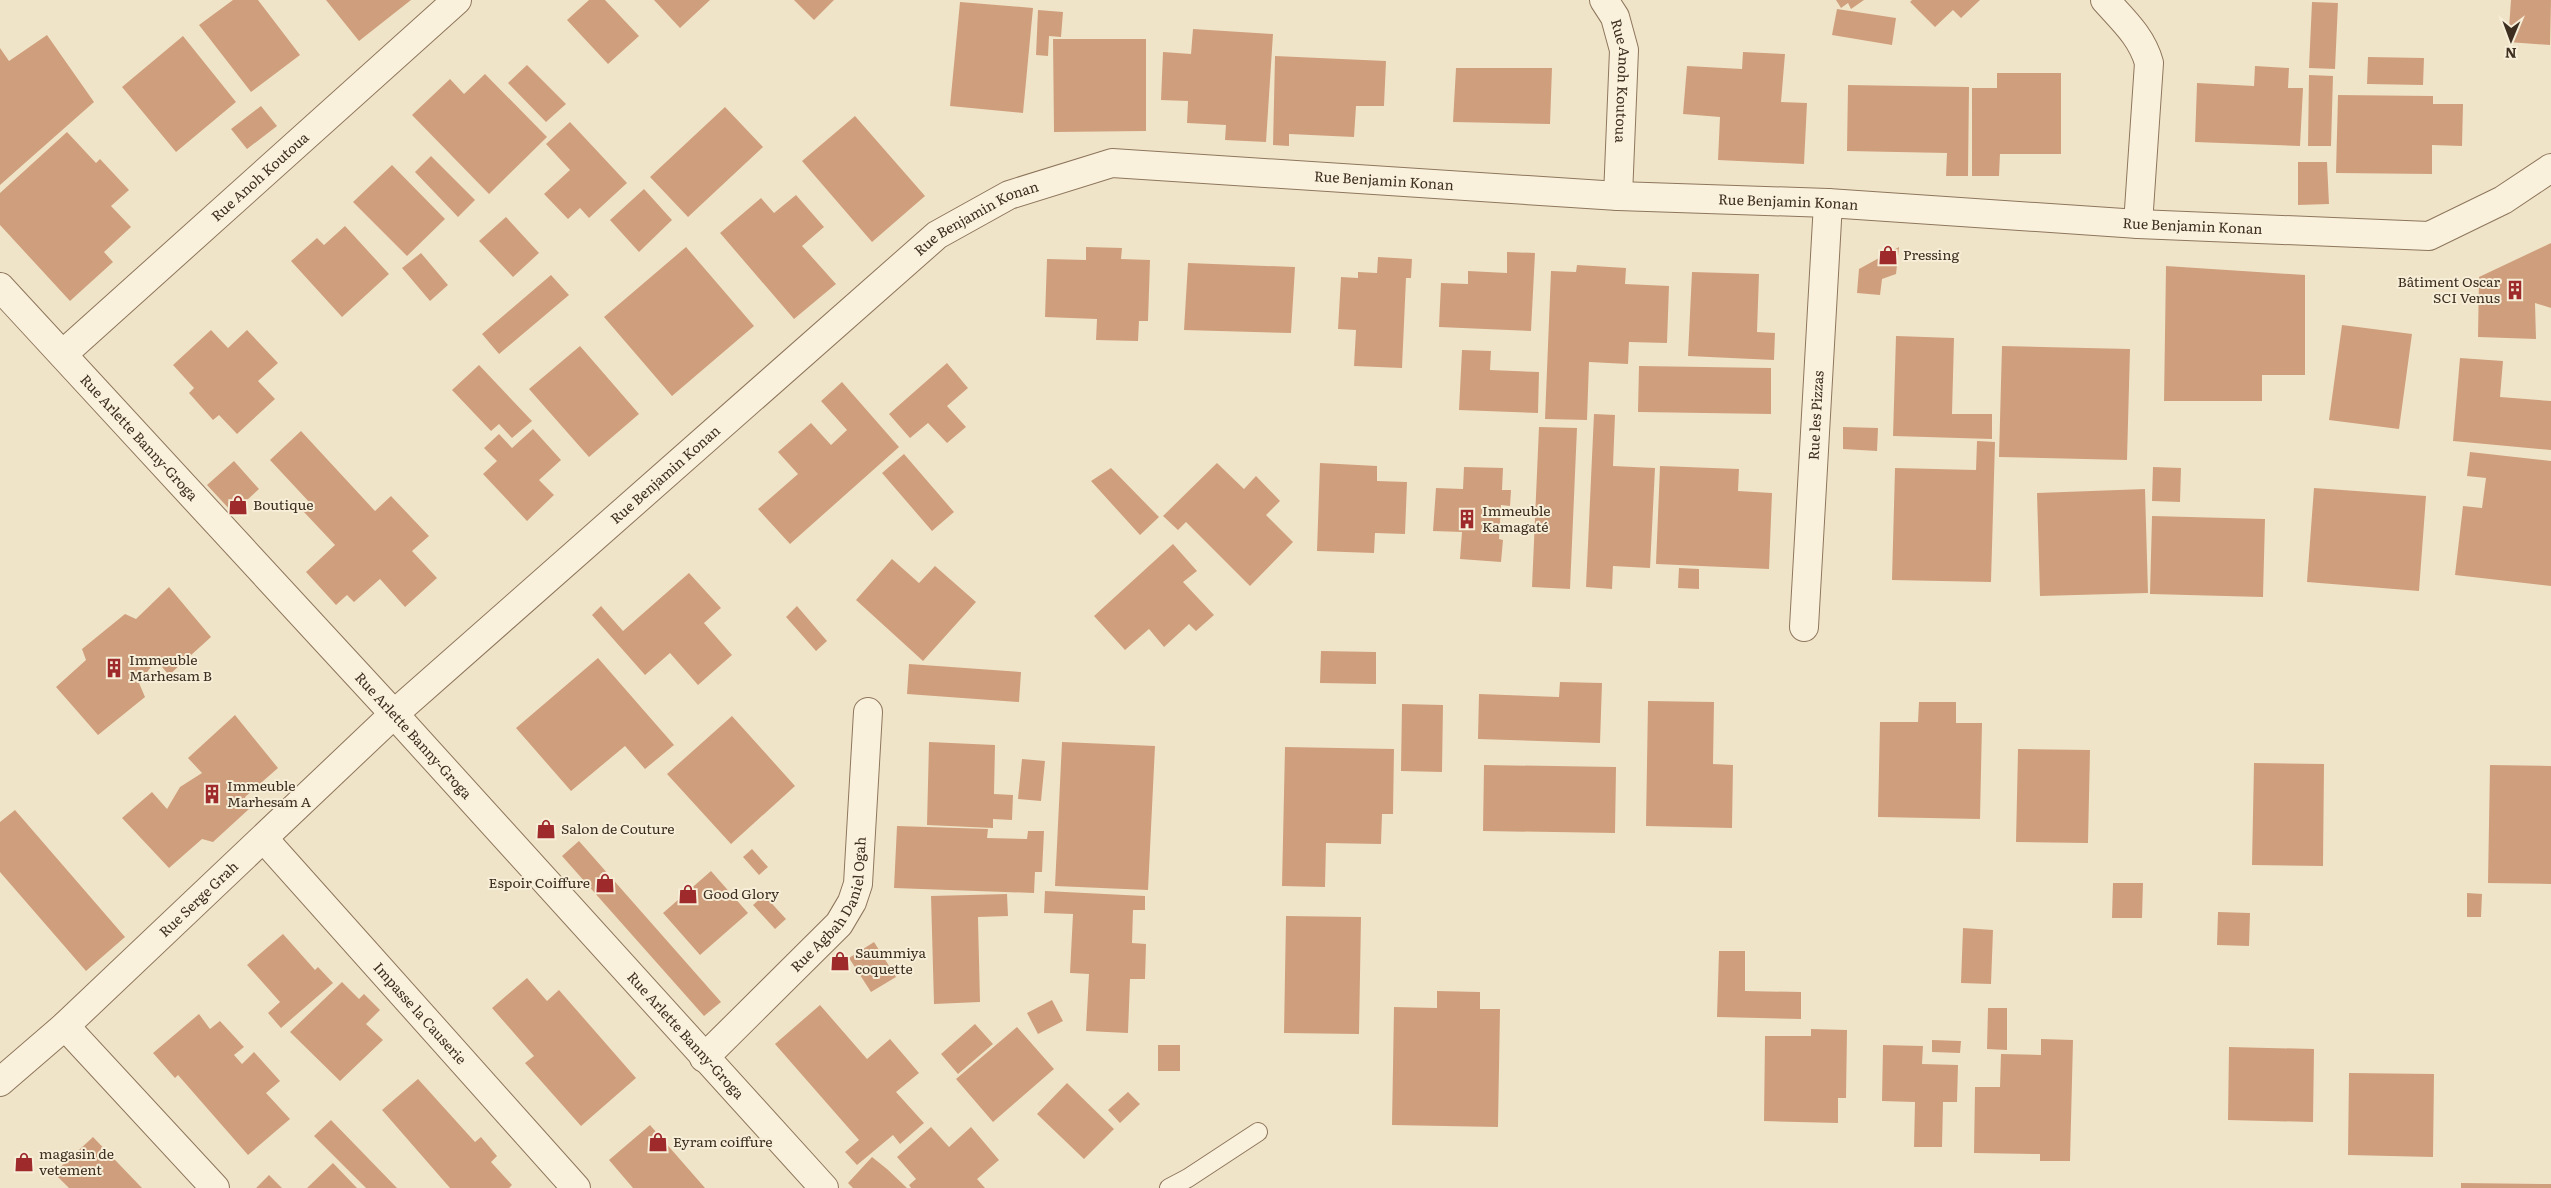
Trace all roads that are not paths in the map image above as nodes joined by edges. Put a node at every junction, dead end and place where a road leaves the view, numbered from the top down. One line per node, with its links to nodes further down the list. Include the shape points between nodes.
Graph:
1 (456, 0): 9 (street, Rue Anoh Koutoua)
2 (1604, 0): 5 (street, Rue Anoh Koutoua, via 1615,17 1624,50)
3 (2105, 0): 7 (street, via 2138,36 2149,63)
4 (2551, 168): 7 (street, Rue Benjamin Konan, via 2503,200 2429,236)
5 (1618, 196): 6 (street, Rue Benjamin Konan); 12 (street, Rue Benjamin Konan, via 1112,164 1008,194 936,236)
6 (1828, 203): 7 (street, Rue Benjamin Konan); 10 (street, Rue les Pizzas)
7 (2138, 224)
8 (0, 287): 9 (street, Rue Arlette Banny-Groga)
9 (63, 354): 12 (street, Rue Arlette Banny-Groga)
10 (1804, 627)
11 (868, 712): 15 (street, Rue Agbah Daniel Ogah, via 858,884 852,902 839,924)
12 (394, 714): 13 (street, Rue Serge Grah); 15 (street, Rue Arlette Banny-Groga)
13 (264, 839): 14 (street, Rue Serge Grah); 19 (street, Impasse la Causerie)
14 (65, 1026): 16 (street, Rue Serge Grah); 18 (street)
15 (704, 1058): 20 (street, Rue Arlette Banny-Groga)
16 (0, 1082)
17 (1258, 1132): 21 (lane)
18 (215, 1188)
19 (576, 1188)
20 (824, 1188)
21 (1169, 1188)

